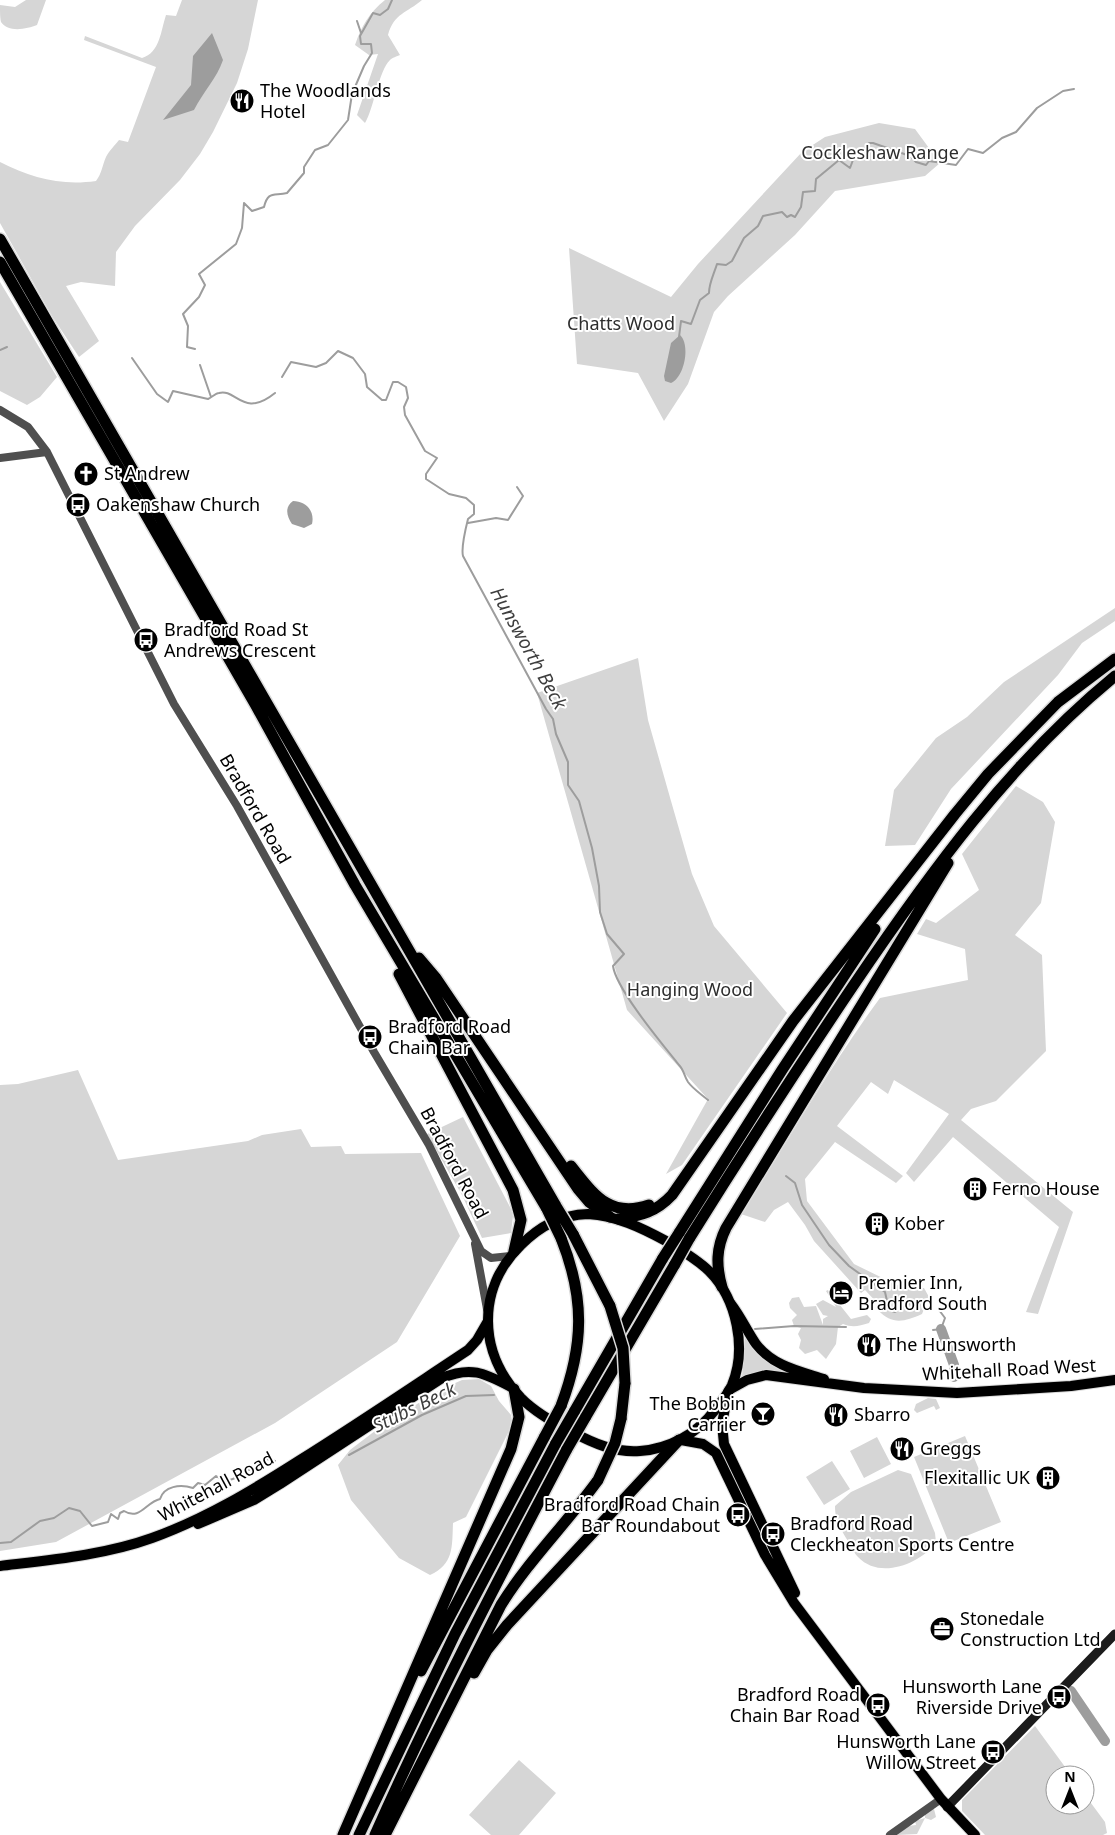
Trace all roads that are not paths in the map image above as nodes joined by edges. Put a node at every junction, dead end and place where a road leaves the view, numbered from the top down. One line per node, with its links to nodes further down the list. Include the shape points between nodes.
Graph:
1 (0, 239): 3 (highway)
2 (0, 262): 3 (highway)
3 (68, 369): 4 (highway)
4 (76, 383): 12 (highway); 13 (highway)
5 (0, 410): 6 (street, Bradford Road, via 28,427)
6 (46, 452): 7 (street); 18 (street, Bradford Road, via 174,704 237,806 429,1145)
7 (0, 458)
8 (1115, 659): 11 (highway, via 1058,702 1019,741)
9 (1115, 676): 10 (highway, via 1064,720 1017,768)
10 (986, 806): 19 (highway, via 929,877 870,961); 21 (highway, via 897,945 726,1228 717,1257)
11 (928, 848): 15 (highway, via 793,1021); 19 (highway, via 782,1070)
12 (355, 885): 16 (highway); 20 (highway, via 382,943 513,1190 521,1220)
13 (400, 935): 14 (highway, via 436,978); 16 (highway)
14 (536, 1124): 15 (highway, via 595,1195 617,1208 637,1208 655,1202); 17 (highway, via 583,1195)
15 (698, 1158): 17 (highway, via 672,1195 660,1206 641,1216)
16 (551, 1207): 33 (highway, bridge, via 576,1284 580,1322 577,1354 561,1406); 34 (highway, bridge, via 573,1234 610,1306 623,1348 625,1383 621,1418 598,1480 517,1579 462,1680)
17 (614, 1218): 20 (main road, via 582,1214 557,1220 536,1230); 21 (main road, via 648,1231 688,1254)
18 (473, 1236): 20 (street, Bradford Road, via 487,1256 496,1258); 23 (street, Bradford Road)
19 (684, 1236): 37 (highway, bridge, via 663,1258 556,1443 455,1634); 38 (highway, bridge, via 674,1264 520,1537)
20 (512, 1253): 23 (main road, via 494,1283)
21 (722, 1287): 22 (main road)
22 (728, 1299): 25 (main road, Whitehall Road West, via 757,1345 772,1359 791,1369); 27 (main road, via 739,1352)
23 (488, 1318): 26 (main road, via 493,1353); 29 (main road, Whitehall Road, via 481,1334 468,1350 424,1379 251,1491)
24 (1115, 1380): 25 (main road, Whitehall Road West, via 957,1393 906,1392)
25 (844, 1385): 27 (main road, Whitehall Road West, via 766,1375 747,1380)
26 (513, 1388): 28 (main road, via 542,1414 598,1445 624,1451 643,1451); 29 (main road, via 473,1371 448,1376 254,1500 198,1524); 33 (highway, via 519,1417 511,1449)
27 (729, 1391): 28 (main road, via 703,1424); 31 (main road, via 722,1424 727,1452)
28 (680, 1440): 31 (main road, via 703,1444 716,1453 765,1555); 34 (highway, via 508,1625 488,1650)
29 (152, 1538): 30 (main road, Whitehall Road, via 60,1559)
30 (0, 1566)
31 (812, 1627): 35 (main road)
32 (1115, 1634): 35 (main road)
33 (393, 1724): 36 (highway)
34 (428, 1752): 39 (highway)
35 (944, 1803): 40 (street); 41 (main road)
36 (343, 1835)
37 (359, 1835)
38 (375, 1835)
39 (385, 1835)
40 (890, 1835)
41 (975, 1835)

